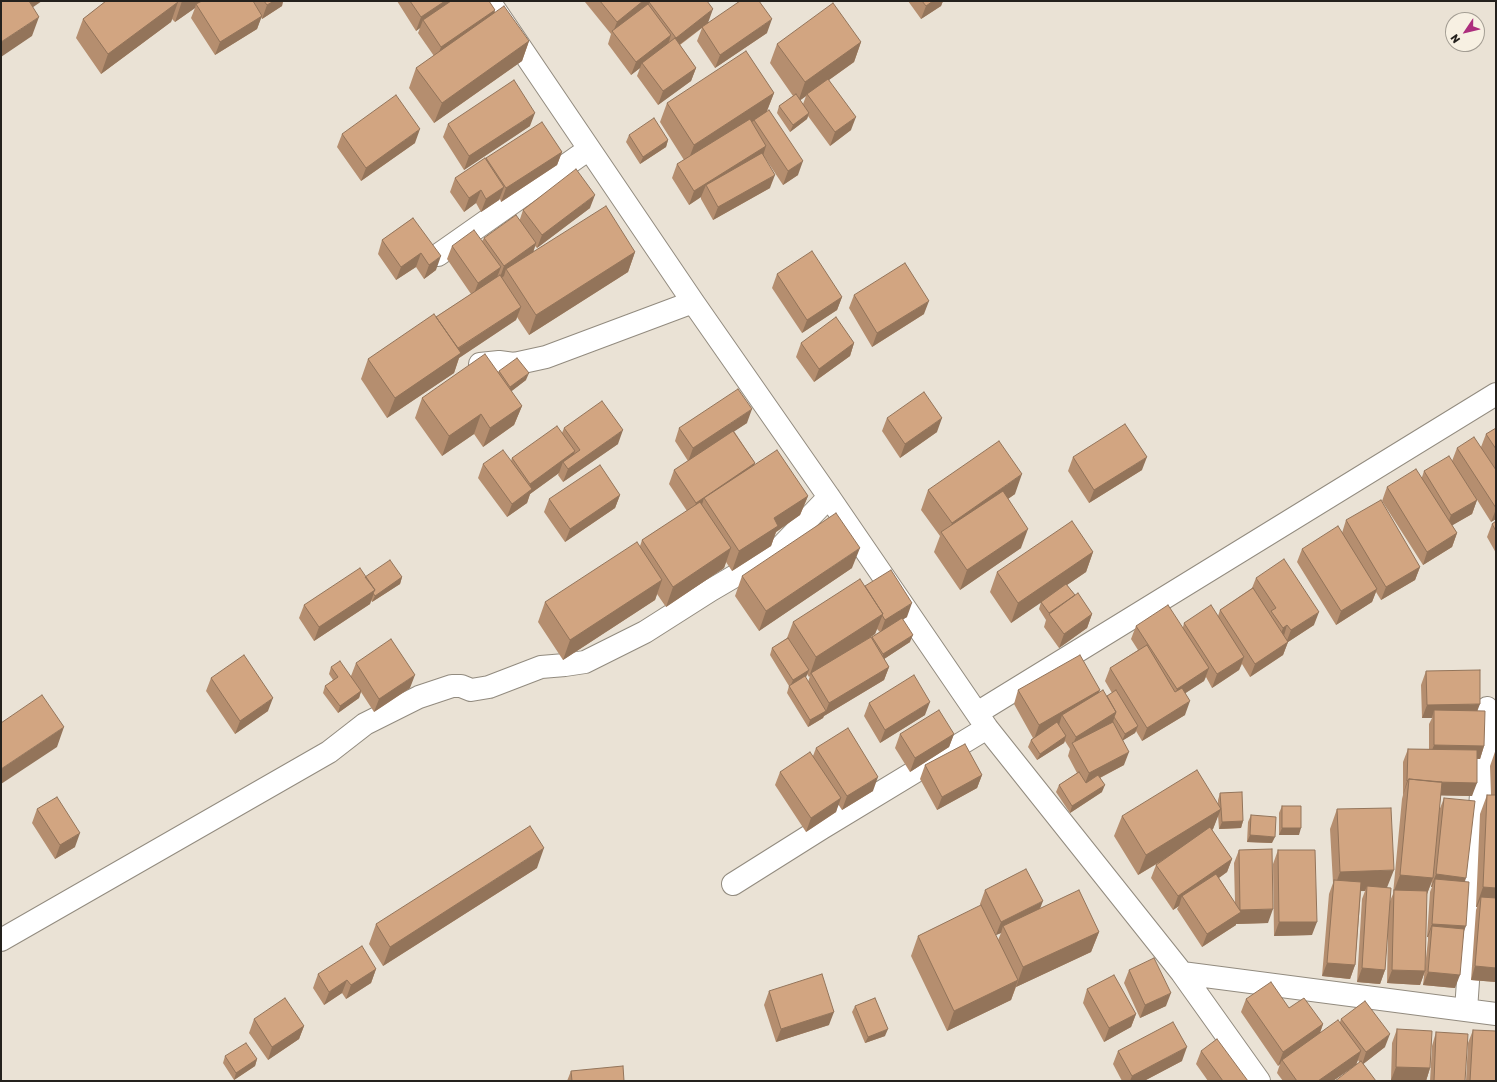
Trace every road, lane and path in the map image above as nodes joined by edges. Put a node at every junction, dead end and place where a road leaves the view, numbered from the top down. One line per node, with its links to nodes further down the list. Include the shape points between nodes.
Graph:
1 (489, 1): 2 (street)
2 (589, 149): 3 (street); 4 (street)
3 (438, 255)
4 (692, 302): 5 (street, via 546,356 514,364); 7 (street)
5 (480, 364)
6 (1496, 394): 9 (street)
7 (829, 496): 9 (street); 11 (street, via 776,552 645,632 585,662 541,667 489,687 472,690 452,686 419,697 365,724 329,752)
8 (1486, 708): 13 (street)
9 (982, 721): 10 (street); 12 (street)
10 (733, 884)
11 (1, 940)
12 (1182, 973): 13 (street); 15 (street)
13 (1466, 1010): 14 (street)
14 (1496, 1014)
15 (1259, 1081)

